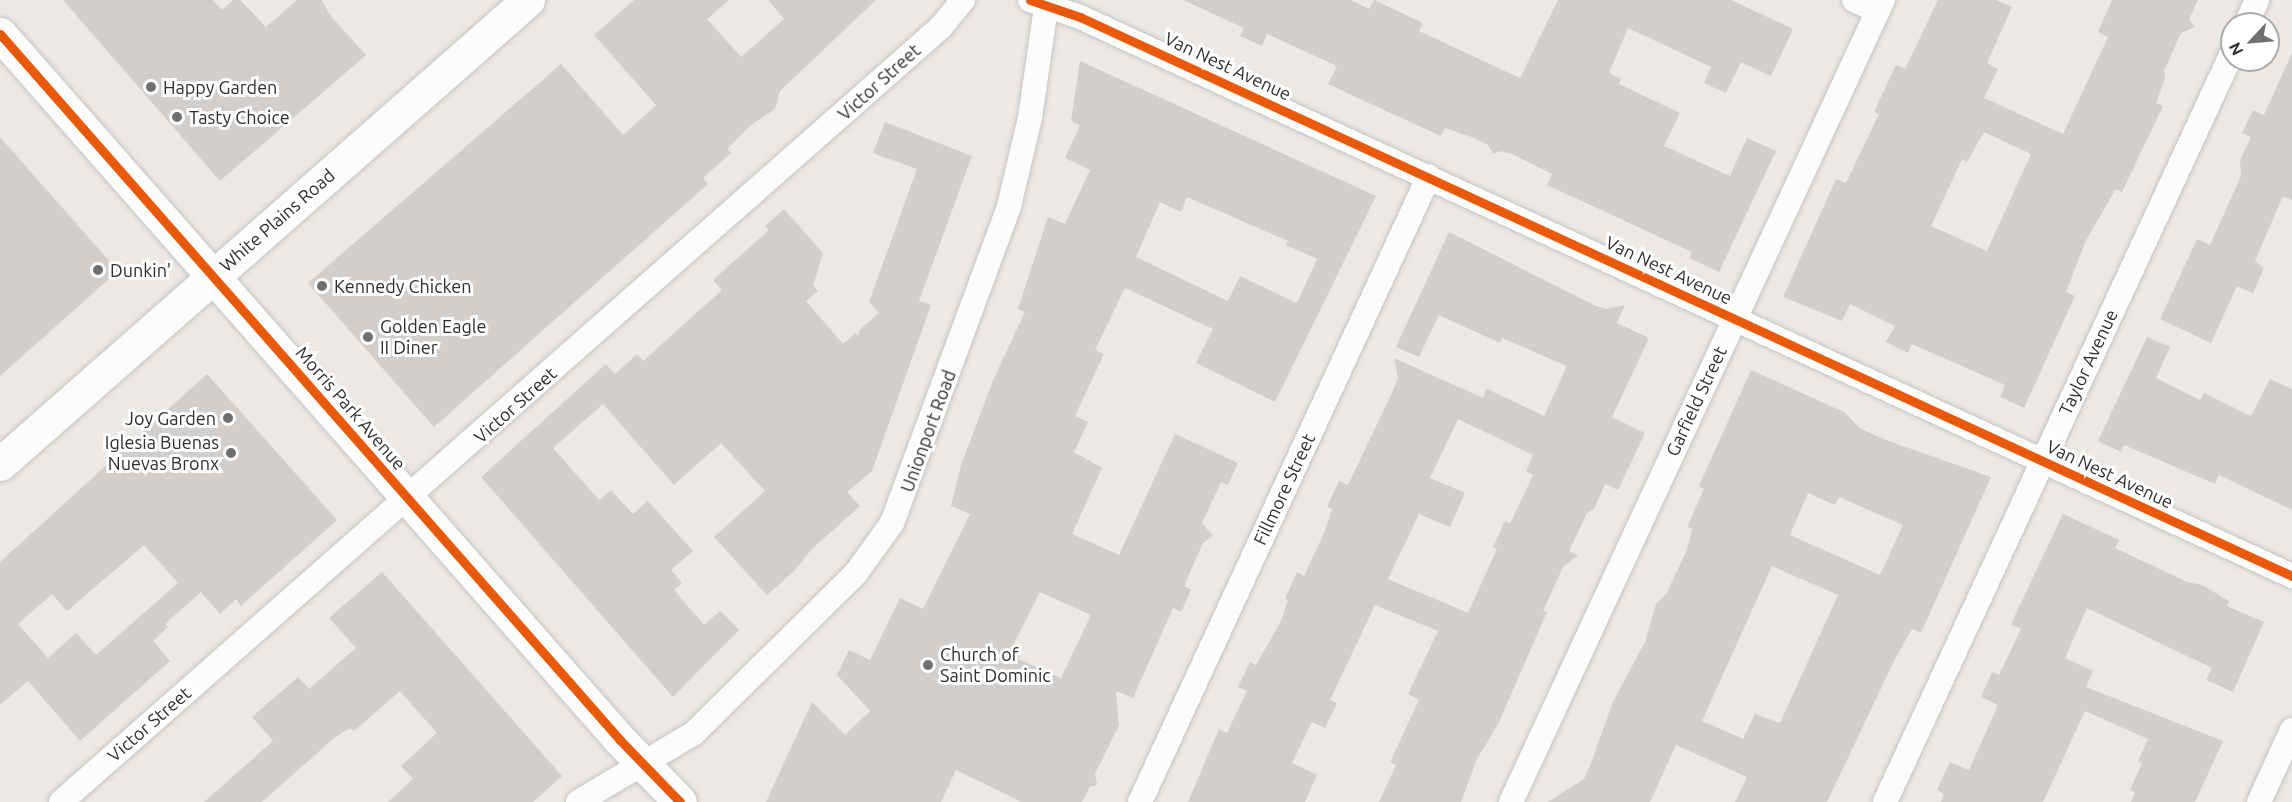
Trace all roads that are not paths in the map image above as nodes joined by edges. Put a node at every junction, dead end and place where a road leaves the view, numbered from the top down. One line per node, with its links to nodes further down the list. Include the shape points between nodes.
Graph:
1 (528, 0): 9 (main road, White Plains Road)
2 (963, 0): 13 (street, Victor Street, via 941,27)
3 (1854, 0): 5 (street)
4 (1041, 2): 8 (street, Van Nest Avenue, via 1080,16); 16 (street, Unionport Road, via 1030,118 1009,206 892,523 856,573 694,733)
5 (1880, 6): 10 (street, Garfield Street)
6 (0, 34): 9 (main road, Morris Park Avenue)
7 (2223, 72): 11 (street, Taylor Avenue)
8 (1429, 176): 10 (street, Van Nest Avenue); 20 (street, Fillmore Street)
9 (213, 277): 12 (main road, White Plains Road); 13 (main road, Morris Park Avenue)
10 (1734, 318): 11 (street, Van Nest Avenue); 21 (street, Garfield Street)
11 (2043, 461): 14 (street, Van Nest Avenue); 22 (street, Taylor Avenue)
12 (0, 464)
13 (409, 499): 16 (main road, Morris Park Avenue); 17 (street, Victor Street)
14 (2292, 576)
15 (2292, 730): 23 (street)
16 (642, 763): 18 (street, Unionport Road); 19 (main road, Morris Park Avenue)
17 (61, 802)
18 (578, 802)
19 (680, 802)
20 (1140, 802)
21 (1511, 802)
22 (1885, 802)
23 (2259, 802)

